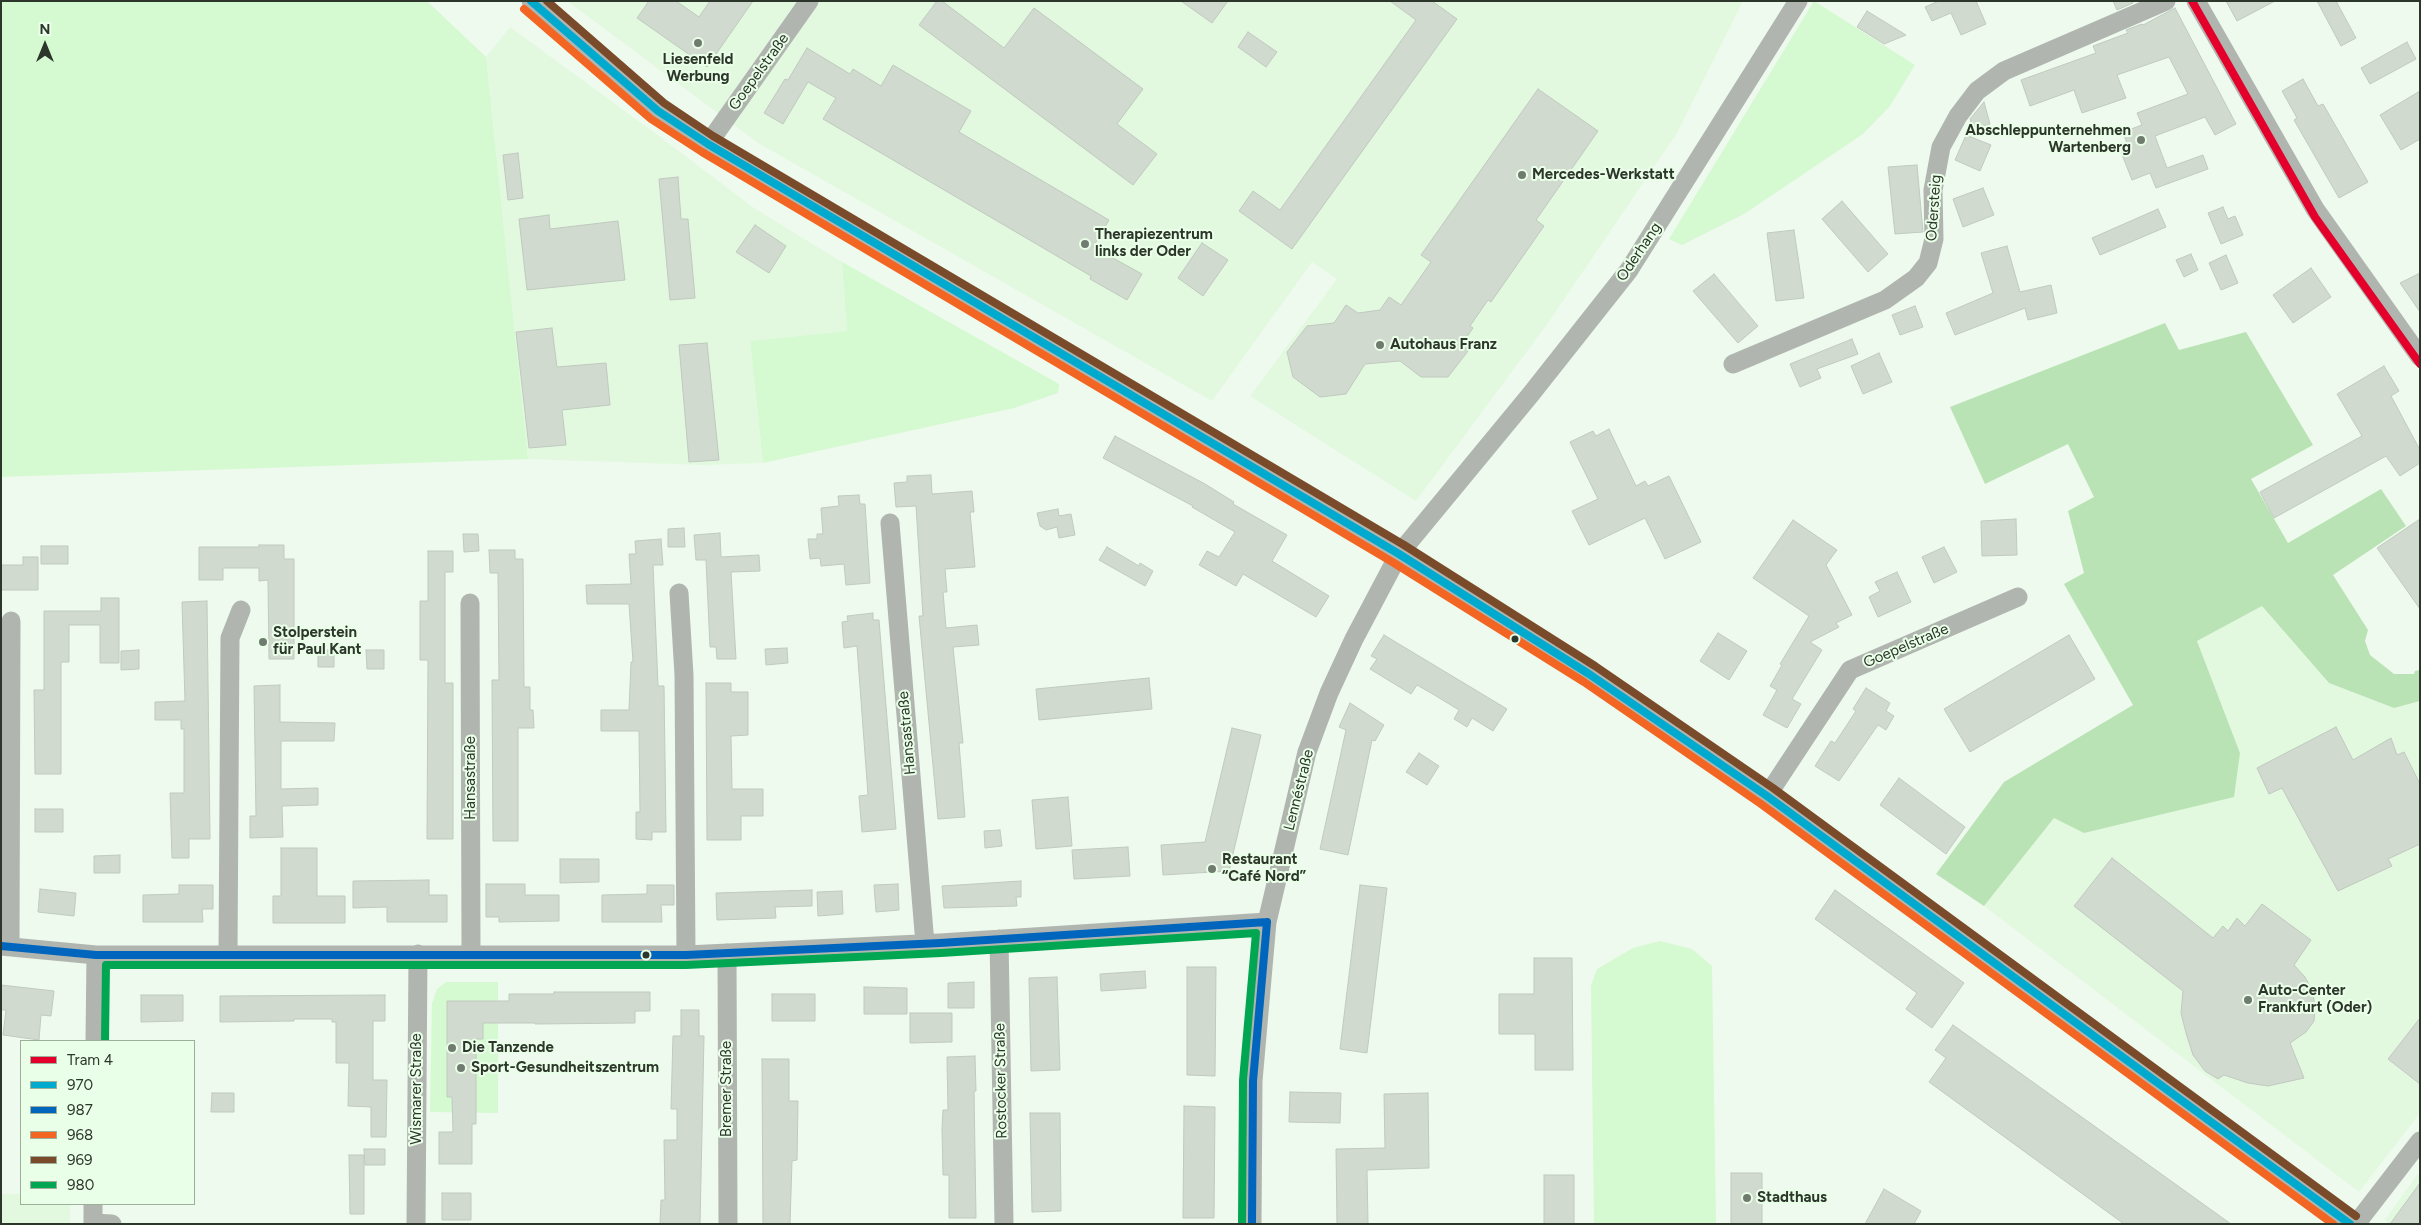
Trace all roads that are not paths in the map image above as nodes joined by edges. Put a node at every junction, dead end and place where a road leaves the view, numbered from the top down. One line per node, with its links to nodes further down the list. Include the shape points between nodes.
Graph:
1 (531, 1): 6 (street, via 658,110)
2 (810, 1): 6 (street, Goepelstraße)
3 (1798, 1): 10 (street, Oderhang, via 1629,270 1532,394)
4 (2166, 1): 8 (street, Odersteig, via 2004,71 1977,91 1941,147 1933,190 1934,238 1928,263 1916,278 1885,300)
5 (2196, 1): 7 (street, via 2315,209)
6 (708, 144): 10 (street)
7 (2420, 357)
8 (1733, 364)
9 (890, 522): 19 (street, Hansastraße)
10 (1399, 554): 16 (street, via 1589,674); 17 (street, Lennéstraße, via 1354,639 1310,744)
11 (679, 593): 26 (street, via 684,675)
12 (2018, 597): 16 (street, Goepelstraße, via 1850,670)
13 (470, 603): 24 (street, Hansastraße)
14 (241, 610): 22 (street, via 230,638)
15 (11, 621): 20 (street)
16 (1767, 796): 36 (street)
17 (1267, 922): 18 (street); 35 (street, Lennéstraße, via 1253,1081)
18 (999, 939): 19 (street); 34 (street, Rostocker Straße)
19 (925, 944): 21 (street)
20 (5, 946): 25 (street)
21 (727, 953): 26 (street); 33 (street, Bremer Straße)
22 (228, 954): 23 (street); 25 (street)
23 (418, 954): 24 (street); 32 (street, Wismarer Straße)
24 (471, 954): 26 (street)
25 (96, 955): 27 (street)
26 (686, 955)
27 (95, 1040)
28 (2420, 1141): 37 (street)
29 (93, 1205): 30 (street)
30 (92, 1223): 31 (street)
31 (112, 1224)
32 (416, 1224)
33 (728, 1224)
34 (1004, 1224)
35 (1252, 1224)
36 (2350, 1224)
37 (2356, 1224)

